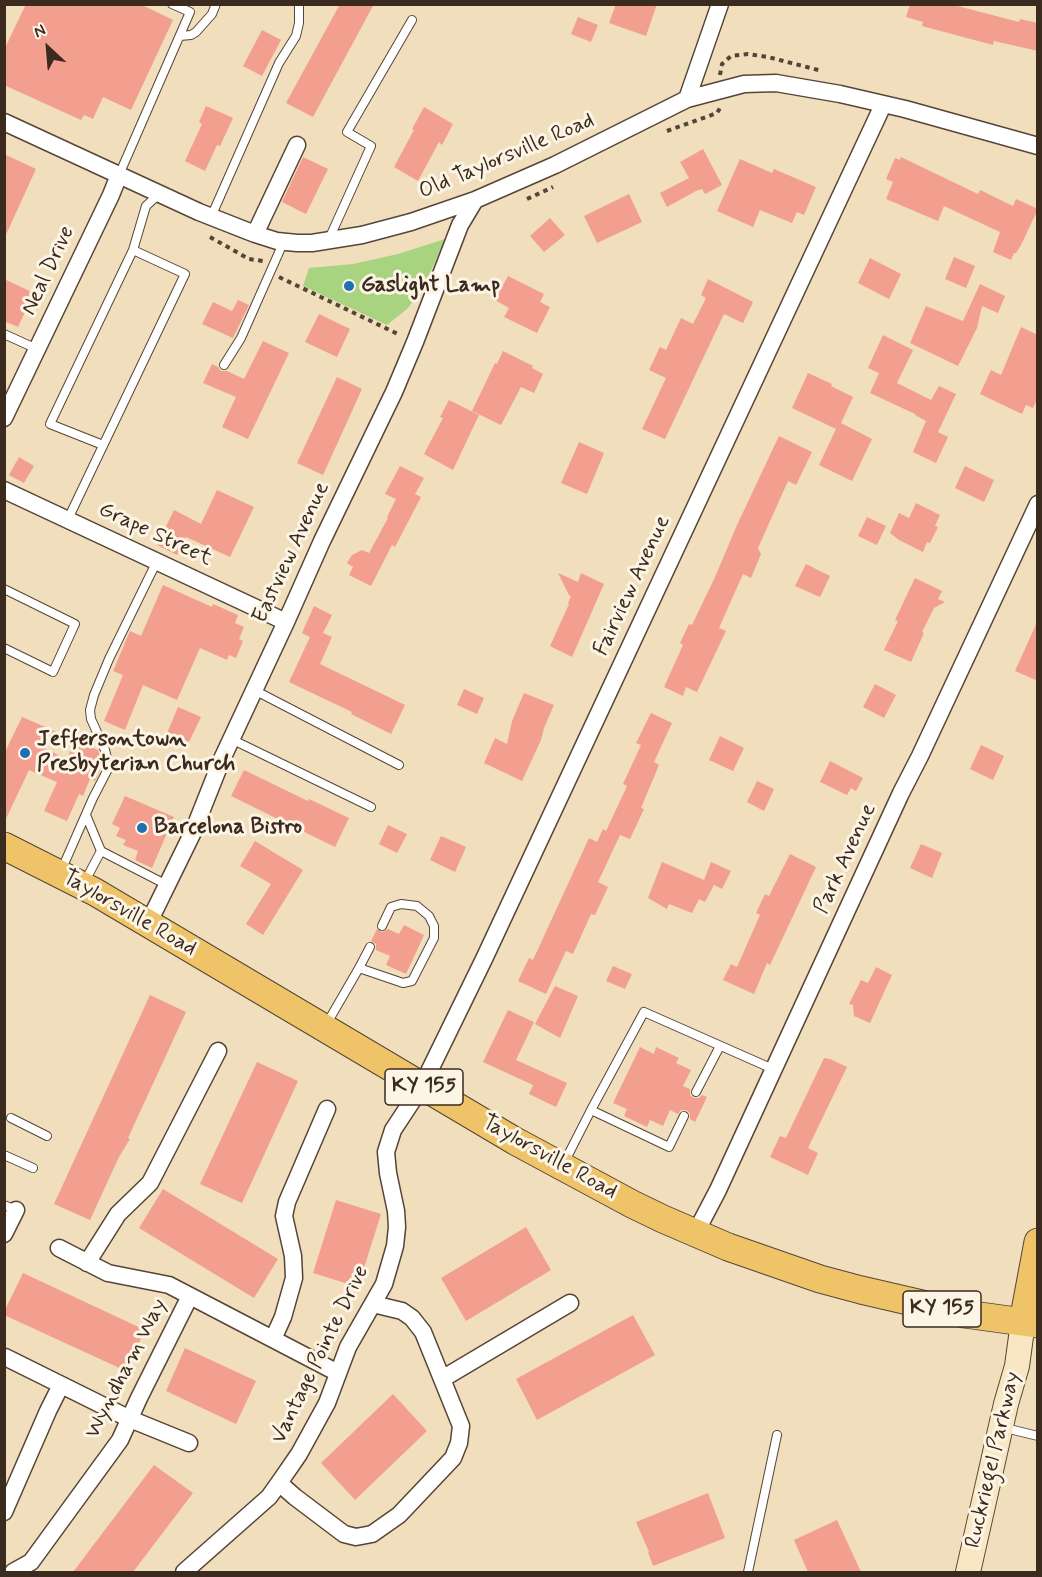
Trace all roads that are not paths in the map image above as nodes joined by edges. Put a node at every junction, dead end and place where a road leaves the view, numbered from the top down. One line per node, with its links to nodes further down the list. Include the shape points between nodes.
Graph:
1 (172, 4): 6 (lane, via 190,12)
2 (216, 4): 6 (lane, via 196,32)
3 (298, 4): 15 (lane, via 296,36 279,63)
4 (720, 4): 7 (street)
5 (412, 20): 17 (lane, via 347,132 371,146)
6 (180, 36): 12 (lane)
7 (687, 99): 8 (street, Old Taylorsville Road, via 744,84 776,83); 14 (street, Old Taylorsville Road)
8 (883, 105): 11 (street, Old Taylorsville Road); 50 (street, Fairview Avenue)
9 (4, 122): 12 (street, Old Taylorsville Road)
10 (297, 145): 16 (street)
11 (1038, 146)
12 (119, 175): 13 (street, Old Taylorsville Road); 22 (street, Neal Drive)
13 (159, 194): 15 (street, Old Taylorsville Road); 19 (lane, via 146,206)
14 (475, 200): 17 (street, Old Taylorsville Road, via 411,222); 31 (street, Eastview Avenue, via 460,225 394,392)
15 (211, 217): 16 (street, Old Taylorsville Road)
16 (255, 234): 18 (street, Old Taylorsville Road)
17 (329, 240): 18 (street, Old Taylorsville Road)
18 (284, 241): 23 (lane, via 241,338)
19 (133, 250): 25 (lane, via 185,274); 25 (lane, via 50,424)
20 (7, 335): 21 (lane); 22 (lane)
21 (4, 346)
22 (37, 349): 24 (street, Neal Drive)
23 (224, 365)
24 (4, 418)
25 (103, 445): 28 (lane)
26 (4, 490): 28 (street, Grape Street)
27 (1038, 504): 49 (street, Park Avenue)
28 (68, 519): 29 (street, Grape Street)
29 (157, 561): 31 (street, Grape Street); 37 (lane, via 94,695 91,719 109,767)
30 (4, 589): 32 (lane, via 75,624 53,672)
31 (286, 622): 33 (street, Eastview Avenue)
32 (4, 648)
33 (254, 690): 34 (street, Eastview Avenue); 35 (lane)
34 (231, 739): 36 (lane); 41 (street, Eastview Avenue)
35 (399, 765)
36 (371, 807)
37 (86, 815): 39 (lane); 40 (lane)
38 (4, 846): 40 (main road, Taylorsville Road / KY 155)
39 (101, 851): 40 (lane); 41 (lane)
40 (71, 880): 42 (main road, Taylorsville Road / KY 155)
41 (167, 885): 42 (street, Eastview Avenue)
42 (147, 924): 46 (main road, Taylorsville Road / KY 155)
43 (382, 926): 45 (lane, via 391,907 417,906 429,916 434,938 412,981 403,983)
44 (370, 947): 45 (lane)
45 (359, 968): 46 (lane)
46 (325, 1028): 50 (main road, Taylorsville Road / KY 155)
47 (720, 1046): 49 (lane); 51 (lane); 53 (lane, via 644,1012)
48 (218, 1051): 65 (street, via 150,1183 118,1214)
49 (774, 1068): 61 (street, Park Avenue)
50 (423, 1086): 58 (main road, Taylorsville Road / KY 155); 68 (street, Vantage Pointe Drive, via 393,1130 386,1152 397,1227 384,1284)
51 (696, 1092)
52 (327, 1109): 70 (street, via 287,1202 284,1216 294,1278)
53 (591, 1110): 54 (lane, via 669,1147); 58 (lane)
54 (684, 1116)
55 (11, 1118): 56 (lane)
56 (46, 1136)
57 (4, 1155): 59 (lane)
58 (562, 1167): 61 (main road, Taylorsville Road / KY 155)
59 (33, 1168)
60 (10, 1207): 62 (street)
61 (696, 1232): 69 (main road, Taylorsville Road / KY 155, via 820,1279 965,1314)
62 (4, 1234)
63 (1038, 1242): 69 (main road, Ruckriegel Parkway)
64 (59, 1248): 65 (street)
65 (87, 1263): 66 (street, via 108,1273 169,1285)
66 (190, 1296): 70 (street); 75 (street, Wyndham Way)
67 (570, 1303): 73 (street)
68 (373, 1304): 72 (street, Vantage Pointe Drive); 73 (street, via 402,1311 412,1318 423,1332)
69 (1030, 1323): 76 (main road, Ruckriegel Parkway)
70 (273, 1339): 72 (street)
71 (5, 1357): 74 (street)
72 (338, 1373): 80 (street, Vantage Pointe Drive, via 327,1403)
73 (442, 1379): 80 (street, via 461,1426 453,1458 399,1515 372,1534 344,1534)
74 (61, 1385): 75 (street); 81 (street)
75 (130, 1419): 79 (street); 82 (street, Wyndham Way, via 120,1440 32,1562)
76 (1001, 1427): 78 (lane); 85 (main road, Ruckriegel Parkway)
77 (777, 1435): 84 (lane)
78 (1038, 1436)
79 (189, 1443)
80 (279, 1483): 83 (street, Vantage Pointe Drive, via 269,1497)
81 (4, 1512)
82 (13, 1572)
83 (184, 1572)
84 (748, 1572)
85 (968, 1572)

